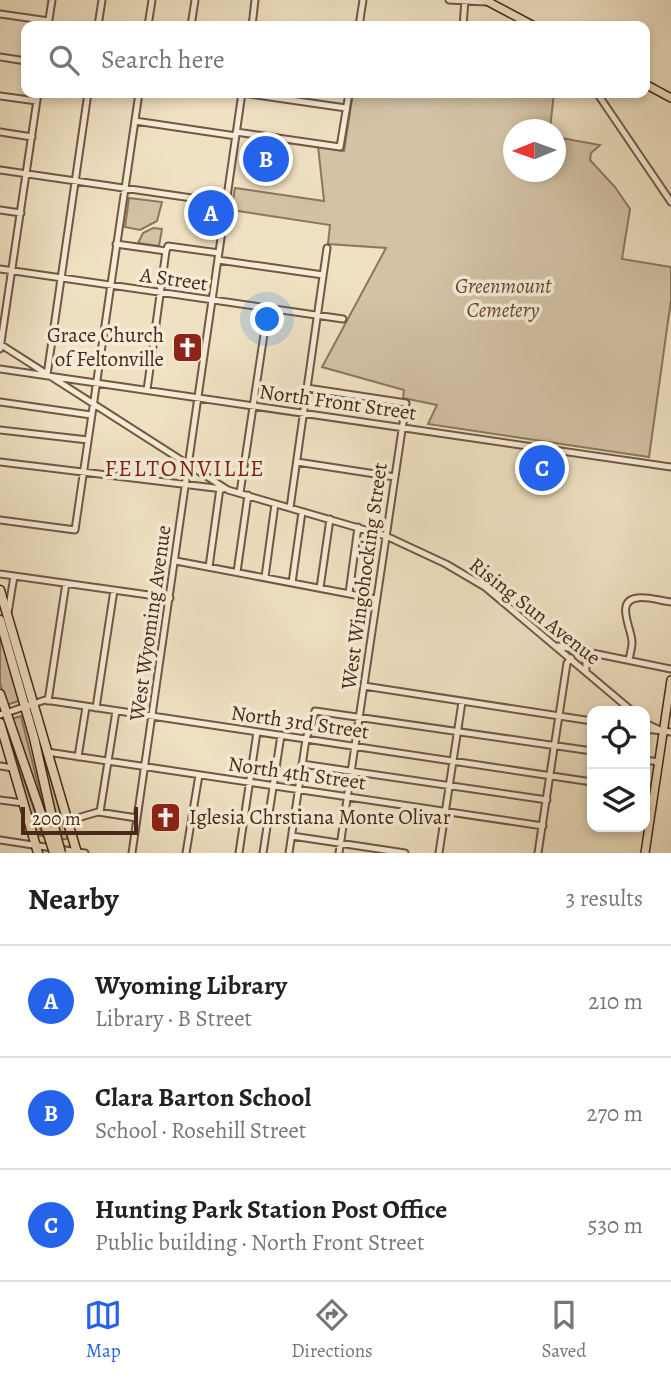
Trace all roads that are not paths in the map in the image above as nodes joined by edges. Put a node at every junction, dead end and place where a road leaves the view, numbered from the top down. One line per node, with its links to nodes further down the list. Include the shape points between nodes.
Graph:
1 (52, 0): 12 (street)
2 (102, 0): 13 (street)
3 (152, 0): 14 (street)
4 (195, 0): 15 (street)
5 (255, 0): 16 (street)
6 (363, 0): 17 (street)
7 (449, 0): 8 (street)
8 (466, 0): 9 (street); 18 (street)
9 (487, 1): 19 (main road)
10 (0, 14): 11 (street)
11 (34, 21)
12 (48, 21)
13 (99, 21)
14 (149, 21)
15 (192, 21)
16 (253, 21)
17 (360, 21)
18 (464, 21)
19 (525, 21)
20 (0, 57): 21 (street)
21 (21, 60)
22 (650, 87): 31 (main road)
23 (0, 96): 32 (street)
24 (37, 98): 32 (street)
25 (87, 98): 40 (street)
26 (138, 98): 34 (street)
27 (241, 98): 36 (street, West Wyoming Avenue)
28 (277, 98): 33 (street)
29 (348, 98): 33 (street)
30 (600, 98): 42 (street)
31 (671, 98)
32 (37, 102): 37 (street)
33 (346, 108): 36 (street, via 341,147)
34 (135, 121): 36 (street); 41 (street)
35 (0, 132): 37 (street)
36 (236, 134): 43 (street, West Wyoming Avenue)
37 (32, 136): 39 (street)
38 (0, 170): 39 (street)
39 (26, 174): 40 (street); 45 (street)
40 (76, 181): 41 (street); 53 (street)
41 (125, 187): 43 (street); 46 (street)
42 (671, 202)
43 (226, 203): 49 (street, West Wyoming Avenue)
44 (0, 210): 45 (street)
45 (21, 213): 51 (street)
46 (116, 244): 48 (street); 54 (street)
47 (327, 248): 52 (street)
48 (166, 251): 49 (street, via 168,246); 55 (street)
49 (219, 256): 52 (street); 56 (street, West Wyoming Avenue)
50 (0, 269): 51 (street, A Street)
51 (12, 271): 53 (street, A Street); 60 (street)
52 (323, 275): 58 (street)
53 (61, 279): 54 (street, A Street); 62 (street)
54 (111, 286): 55 (street, A Street); 63 (street)
55 (160, 293): 56 (street, A Street); 65 (street)
56 (212, 301): 57 (street, A Street); 66 (street, West Wyoming Avenue)
57 (268, 309): 58 (street, A Street); 69 (street)
58 (317, 316): 59 (street, A Street); 64 (street)
59 (343, 320)
60 (0, 346): 62 (street, Rising Sun Avenue)
61 (0, 369): 62 (street, North Front Street)
62 (47, 375): 63 (street, North Front Street); 68 (street, Rising Sun Avenue)
63 (97, 382): 65 (street, North Front Street); 68 (street)
64 (307, 388): 70 (street); 72 (street, West Wingohocking Street, via 406,403)
65 (147, 390): 66 (street, North Front Street)
66 (199, 398): 69 (street, North Front Street); 77 (street, West Wyoming Avenue)
67 (0, 402): 71 (street)
68 (94, 403): 71 (street); 77 (street, Rising Sun Avenue)
69 (253, 406): 70 (street, North Front Street); 84 (street)
70 (303, 413): 72 (street, North Front Street); 76 (street)
71 (92, 415): 74 (street)
72 (402, 428): 78 (street, North Front Street); 80 (street, West Wingohocking Street)
73 (0, 430): 74 (street)
74 (88, 440): 79 (street)
75 (0, 462): 79 (street)
76 (296, 462): 80 (street); 87 (street)
77 (189, 463): 81 (street, West Wyoming Avenue); 83 (street, Rising Sun Avenue)
78 (671, 467)
79 (84, 471): 81 (street); 90 (street, via 75,530)
80 (395, 477): 92 (street, West Wingohocking Street)
81 (187, 484): 82 (street); 93 (street, West Wyoming Avenue)
82 (220, 488): 83 (street); 94 (street)
83 (228, 490): 84 (street, Rising Sun Avenue)
84 (240, 493): 85 (street, Rising Sun Avenue)
85 (248, 495): 86 (street, Rising Sun Avenue); 95 (street)
86 (275, 504): 87 (street, Rising Sun Avenue); 98 (street)
87 (290, 508): 88 (street, Rising Sun Avenue)
88 (302, 512): 89 (street, Rising Sun Avenue); 100 (street)
89 (330, 519): 91 (street, Rising Sun Avenue); 101 (street)
90 (0, 520)
91 (358, 527): 92 (street, Rising Sun Avenue); 104 (street)
92 (386, 536): 106 (street, West Wingohocking Street); 110 (street, Rising Sun Avenue, via 482,585)
93 (176, 561): 94 (street); 105 (street, West Wyoming Avenue)
94 (209, 567): 95 (street)
95 (237, 572): 98 (street)
96 (0, 574): 97 (street)
97 (14, 576): 99 (street); 109 (street)
98 (265, 577): 100 (street)
99 (66, 583): 103 (street); 120 (street)
100 (292, 583): 101 (street)
101 (320, 588): 104 (street)
102 (0, 590): 109 (highway)
103 (114, 590): 105 (street); 125 (street)
104 (349, 593): 106 (street)
105 (170, 598): 130 (street, West Wyoming Avenue)
106 (376, 599): 118 (street, West Wingohocking Street)
107 (671, 602): 114 (street, via 637,597 628,601 627,624 633,641)
108 (0, 605): 109 (highway)
109 (4, 618): 122 (highway)
110 (558, 646): 111 (street); 113 (street, Rising Sun Avenue)
111 (587, 652): 112 (street); 113 (street)
112 (596, 654): 114 (street); 116 (street, via 586,660)
113 (571, 658): 116 (street, Rising Sun Avenue); 128 (street)
114 (629, 660): 115 (street)
115 (671, 670)
116 (586, 671): 123 (street, Rising Sun Avenue)
117 (671, 682): 136 (main road)
118 (364, 686): 121 (street); 129 (street, West Wingohocking Street)
119 (0, 694): 127 (highway)
120 (48, 701): 122 (street, North 3rd Street); 124 (street, North 3rd Street)
121 (462, 702): 128 (street); 135 (street)
122 (29, 705): 127 (street, North 3rd Street); 142 (highway); 171 (highway)
123 (626, 706)
124 (86, 707): 125 (street, North 3rd Street); 143 (street)
125 (96, 708): 126 (street, North 3rd Street)
126 (116, 711): 130 (street, North 3rd Street); 144 (street)
127 (3, 715): 171 (highway)
128 (559, 715): 131 (street); 140 (street)
129 (359, 716): 135 (street); 138 (street, via 314,711); 139 (street, West Wingohocking Street)
130 (152, 717): 134 (street, North 3rd Street); 150 (street, West Wyoming Avenue)
131 (587, 720)
132 (0, 723): 151 (highway)
133 (650, 725): 136 (street)
134 (257, 732): 137 (street, North 3rd Street); 156 (street)
135 (457, 732): 140 (street); 145 (street)
136 (667, 732): 147 (main road)
137 (281, 735): 138 (street, North 3rd Street); 157 (street)
138 (306, 739): 139 (street, North 3rd Street); 148 (street)
139 (355, 746): 145 (street, North 3rd Street); 152 (street, West Wingohocking Street)
140 (555, 746): 141 (street); 154 (street)
141 (587, 750)
142 (47, 752): 143 (street, North 4th Street); 169 (highway)
143 (78, 757): 144 (street, North 4th Street)
144 (108, 761): 150 (street, North 4th Street); 166 (street)
145 (453, 761): 154 (street, North 3rd Street); 158 (street)
146 (650, 761): 147 (street)
147 (659, 762): 161 (main road)
148 (302, 764): 152 (street); 159 (street)
149 (0, 766): 151 (street)
150 (145, 766): 153 (street, North 4th Street); 168 (street, West Wyoming Avenue)
151 (13, 768): 165 (highway)
152 (351, 771): 158 (street); 162 (street, West Wingohocking Street)
153 (199, 775): 156 (street, North 4th Street); 183 (street)
154 (550, 775): 155 (street, North 3rd Street); 164 (street)
155 (587, 781)
156 (249, 782): 157 (street, North 4th Street); 184 (street)
157 (273, 786): 159 (street, North 4th Street); 185 (street)
158 (449, 786): 164 (street); 167 (street)
159 (298, 789): 162 (street, North 4th Street); 172 (street)
160 (650, 790): 161 (street)
161 (655, 791): 191 (main road)
162 (347, 796): 167 (street, North 4th Street); 174 (street, West Wingohocking Street)
163 (0, 800): 165 (street)
164 (547, 800): 170 (street)
165 (23, 803): 175 (highway)
166 (100, 811): 168 (street); 169 (street)
167 (445, 811): 170 (street, North 4th Street); 189 (street)
168 (137, 818): 182 (street, West Wyoming Avenue)
169 (67, 821): 181 (highway)
170 (542, 826): 190 (street)
171 (52, 834): 179 (highway, bridge); 180 (highway, bridge)
172 (292, 836): 174 (street); 186 (street)
173 (0, 840): 175 (street)
174 (340, 843): 176 (street); 187 (street, West Wingohocking Street)
175 (33, 848): 178 (street); 181 (street)
176 (365, 850): 177 (street)
177 (388, 852): 188 (street)
178 (26, 853)
179 (54, 853)
180 (61, 853)
181 (79, 853)
182 (132, 853)
183 (186, 853)
184 (239, 853)
185 (263, 853)
186 (289, 853)
187 (339, 853)
188 (405, 853)
189 (439, 853)
190 (538, 853)
191 (645, 853)

